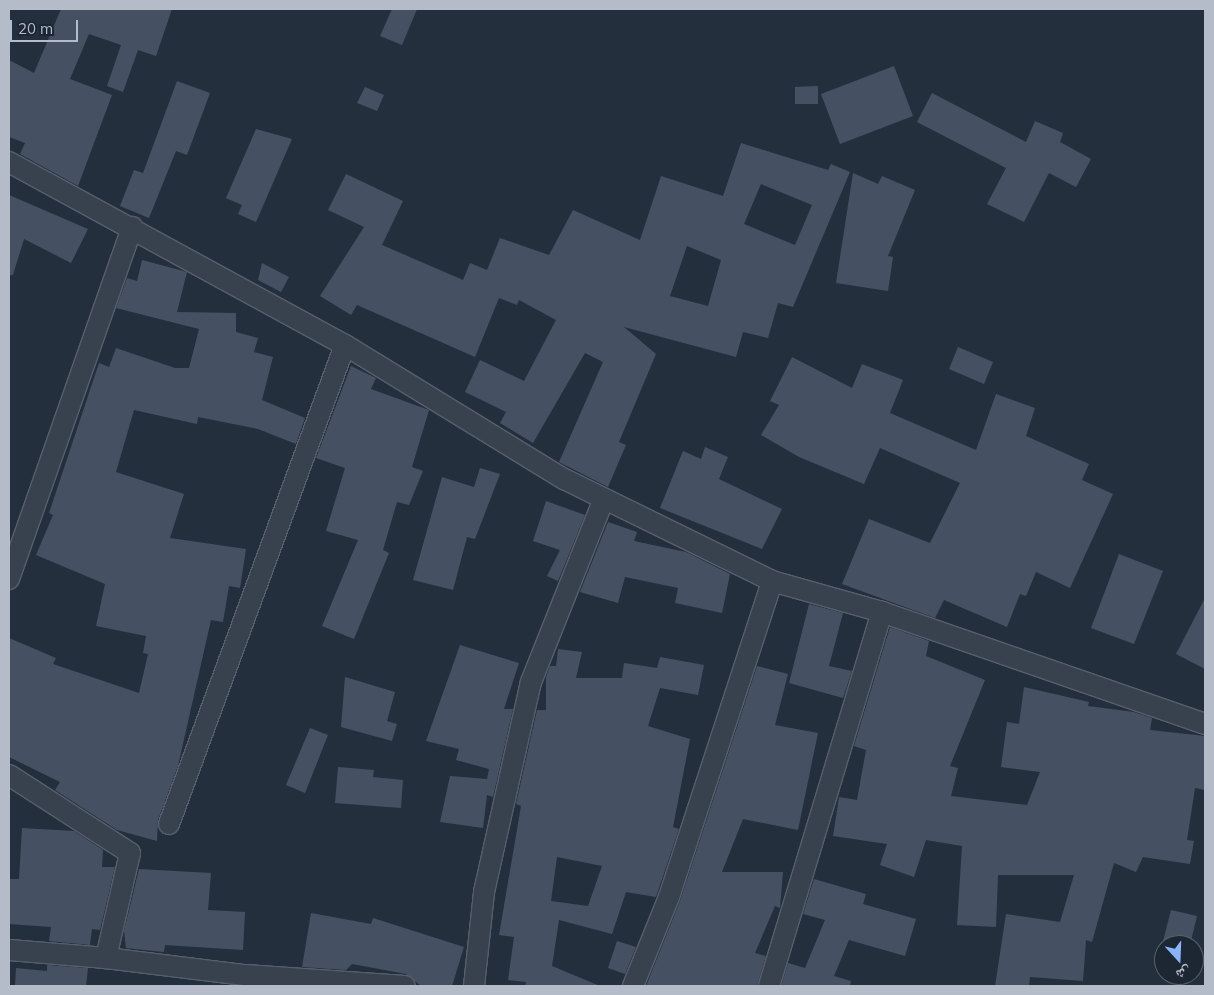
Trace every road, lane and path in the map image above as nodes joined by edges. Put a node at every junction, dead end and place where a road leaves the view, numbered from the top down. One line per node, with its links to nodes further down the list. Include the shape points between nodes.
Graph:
1 (9, 162): 2 (street)
2 (132, 227): 3 (street); 5 (street)
3 (345, 346): 4 (street, via 564,479); 10 (street)
4 (604, 498): 6 (street); 14 (street, via 531,682 484,892)
5 (9, 579)
6 (772, 581): 7 (street); 15 (street, via 668,897)
7 (882, 612): 8 (street); 16 (street)
8 (1205, 724)
9 (9, 775): 12 (street, via 130,853)
10 (169, 824)
11 (9, 950): 12 (street)
12 (106, 958): 13 (street, via 245,975)
13 (406, 986)
14 (474, 986)
15 (633, 986)
16 (768, 986)

